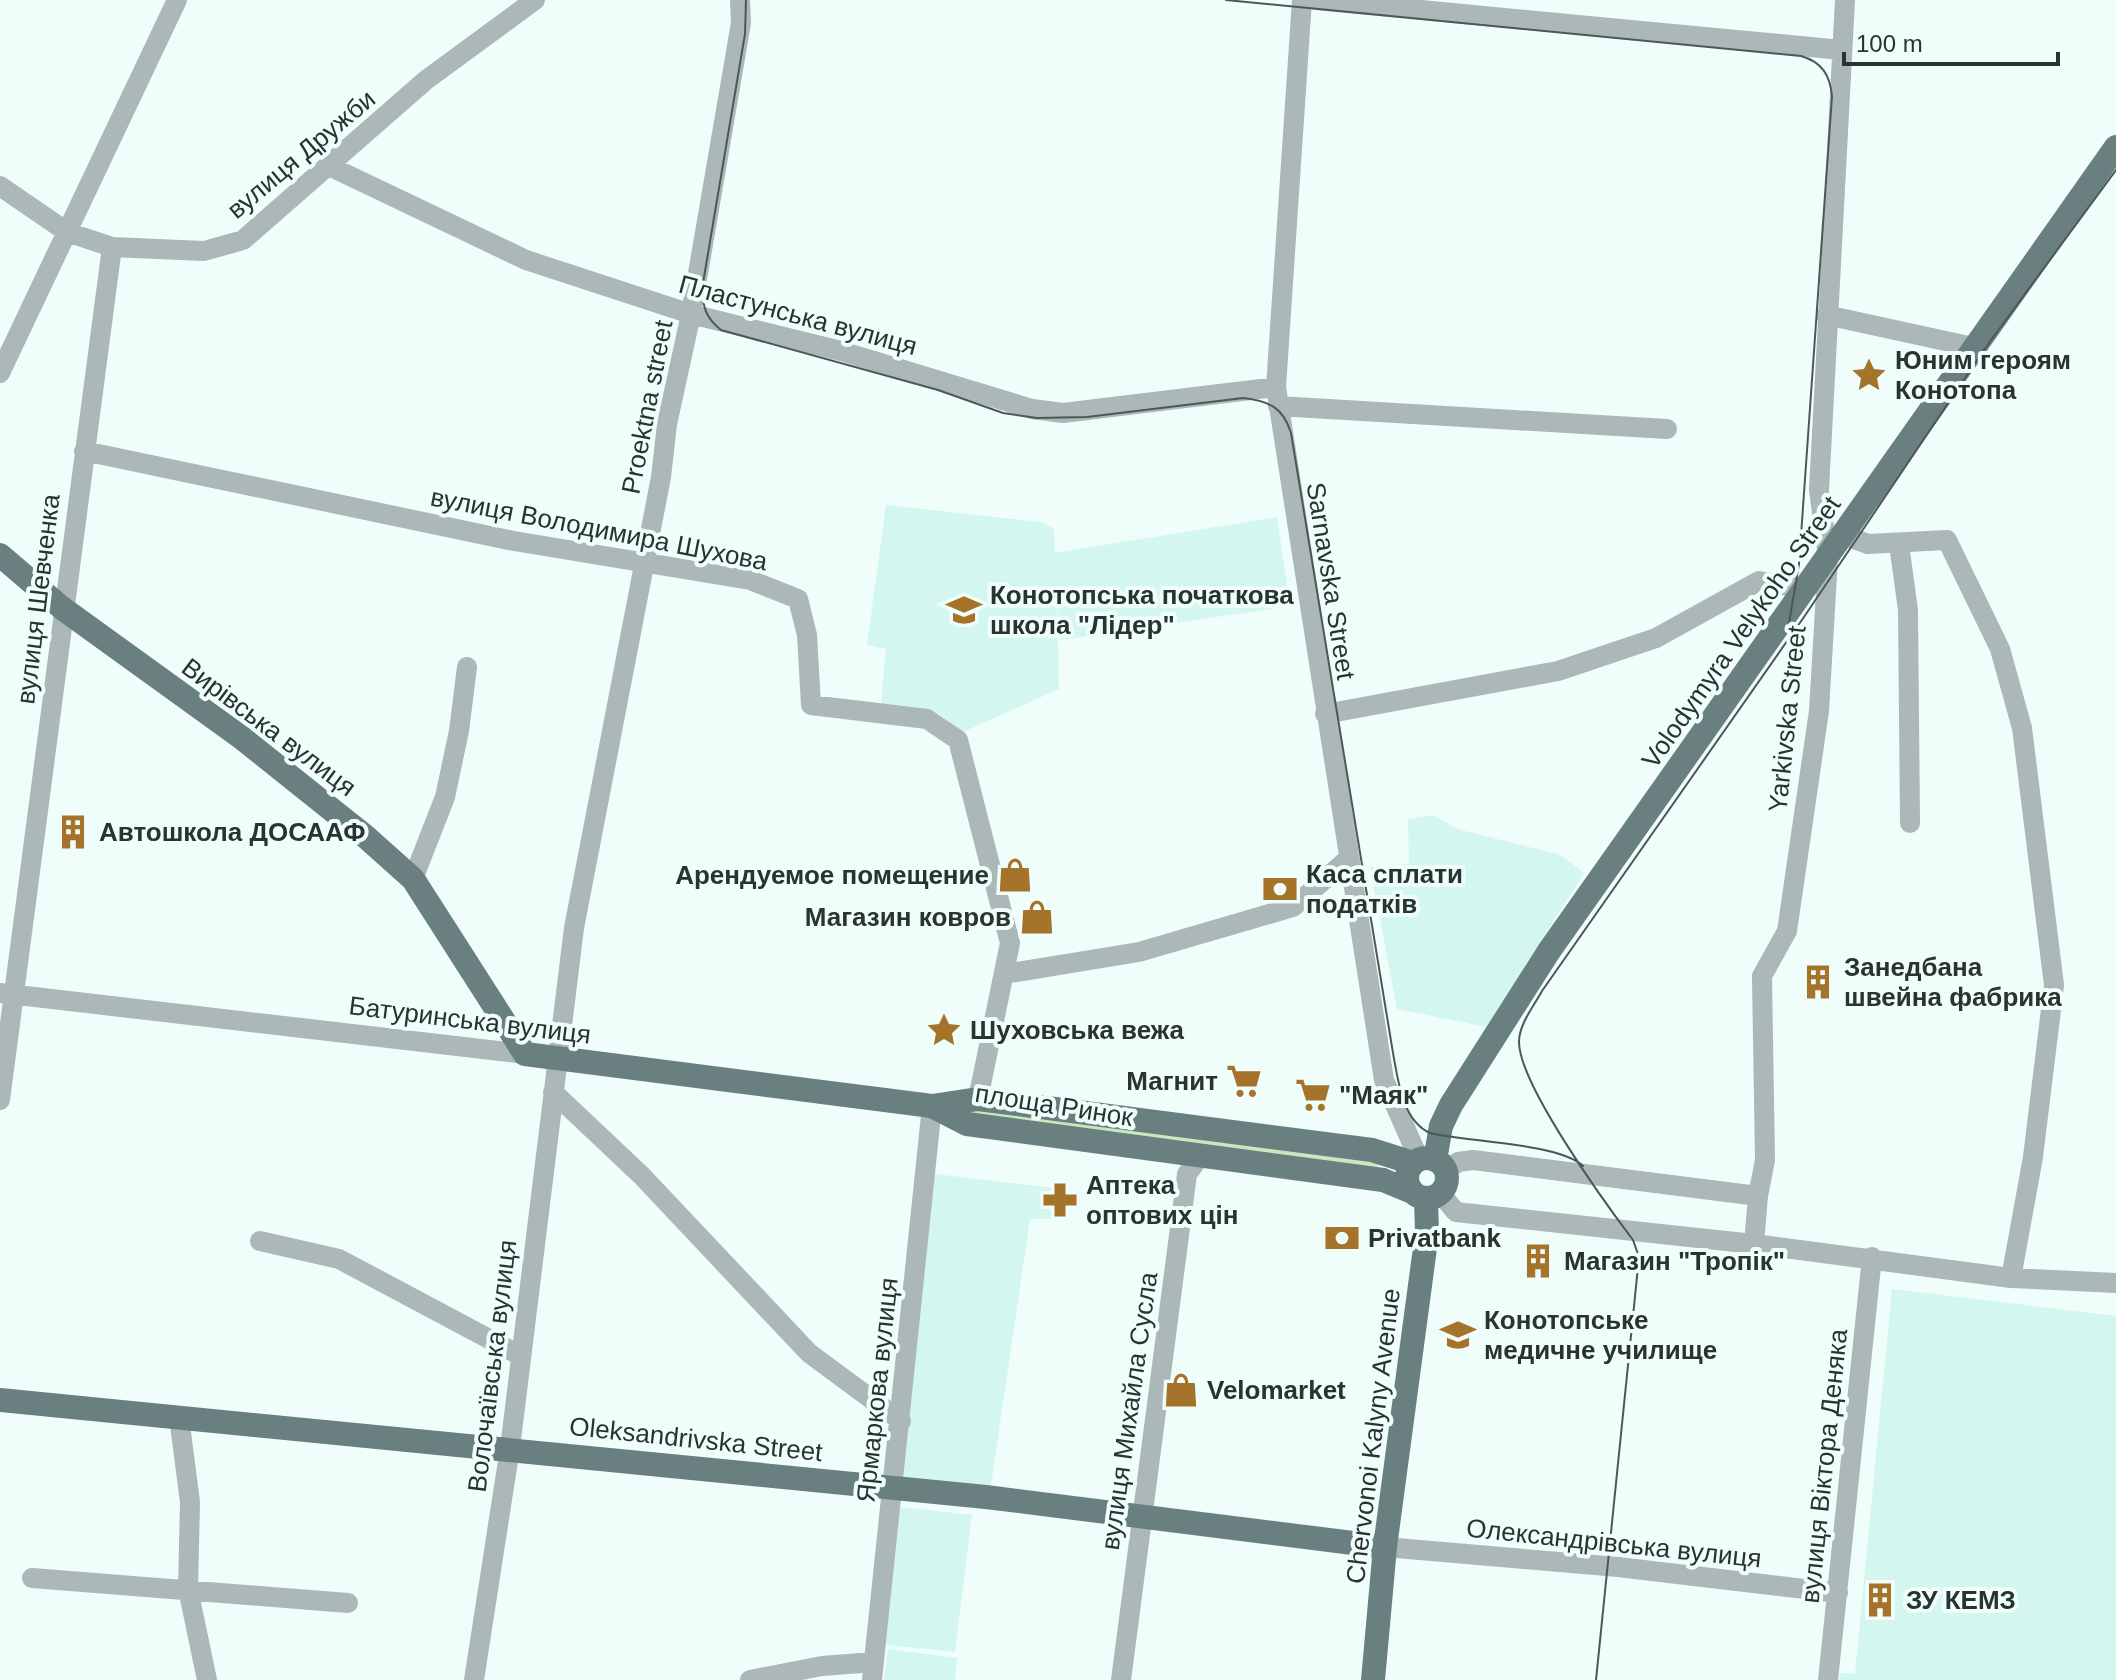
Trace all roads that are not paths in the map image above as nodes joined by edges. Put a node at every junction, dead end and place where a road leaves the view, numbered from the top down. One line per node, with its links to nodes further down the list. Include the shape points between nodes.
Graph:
1 (177, 0): 11 (street)
2 (535, 0): 9 (street, вулиця Дружби, via 426,80)
3 (740, 0): 13 (street, Proektna street, via 741,23)
4 (1302, 0): 17 (street, Sarnavska Street)
5 (1316, 0): 7 (street)
6 (1845, 0): 7 (street, Yarkivska Street)
7 (1842, 50): 14 (street, Yarkivska Street)
8 (2116, 147): 15 (main road, Volodymyra Velykoho Street)
9 (329, 166): 12 (street, вулиця Дружби, via 243,240 204,251); 13 (street, Пластунська вулиця, via 526,260)
10 (0, 186): 11 (street, вулиця Дружби)
11 (67, 232): 12 (street, вулиця Дружби); 16 (street)
12 (112, 247): 19 (street, вулиця Шевченка)
13 (691, 314): 17 (street, Пластунська вулиця, via 841,351 1047,412); 24 (street, Proektna street)
14 (1826, 315): 15 (street); 23 (street, Yarkivska Street, via 1819,490)
15 (1973, 347): 20 (main road, Volodymyra Velykoho Street)
16 (0, 373)
17 (1277, 397): 18 (street, Пластунська вулиця); 28 (street, Sarnavska Street)
18 (1667, 429)
19 (84, 451): 24 (street, вулиця Володимира Шухова); 26 (street, вулиця Шевченка)
20 (1843, 535): 21 (street, via 1868,544); 23 (main road, Volodymyra Velykoho Street)
21 (1899, 544): 29 (street, via 1908,610); 46 (street, via 1947,540 2000,649 2022,728 2054,985 2033,1157)
22 (0, 555): 26 (main road, Вирівська вулиця)
23 (1828, 558): 25 (main road, Volodymyra Velykoho Street); 42 (street, Yarkivska Street, via 1819,711 1787,931 1762,976 1765,1160)
24 (644, 564): 32 (street, вулиця Володимира Шухова, via 750,580 798,599 807,635 811,705 927,719 958,740 1010,943); 35 (street, Proektna street, via 574,928)
25 (1806, 589): 28 (street, via 1759,581 1656,638 1558,671); 41 (main road, Volodymyra Velykoho Street, via 1485,1047 1441,1126)
26 (62, 608): 31 (main road, Вирівська вулиця, via 242,738); 33 (street, вулиця Шевченка)
27 (467, 667): 31 (street, via 445,797)
28 (1325, 714): 30 (street, Sarnavska Street)
29 (1910, 823)
30 (1348, 859): 32 (street, via 1293,907 1139,952); 41 (street, Sarnavska Street, via 1384,1080)
31 (413, 879): 34 (main road, Вирівська вулиця)
32 (1004, 974): 37 (street, вулиця Володимира Шухова)
33 (8, 994): 34 (street, Батуринська вулиця); 38 (street, вулиця Шевченка)
34 (525, 1054): 35 (main road, Батуринська вулиця)
35 (558, 1059): 36 (street, Волочаївська вулиця); 39 (main road, Батуринська вулиця)
36 (553, 1092): 48 (street, Волочаївська вулиця); 51 (street, via 642,1176 809,1353)
37 (978, 1099): 39 (main road, площа Ринок); 41 (main road, площа Ринок, via 1372,1150)
38 (0, 1100)
39 (932, 1106): 40 (main road, площа Ринок, via 967,1124); 51 (street, Ярмаркова вулиця)
40 (1202, 1154): 41 (main road, площа Ринок, via 1383,1180); 54 (street, вулиця Михайла Сусла, via 1187,1174)
41 (1427, 1177): 42 (street, via 1473,1160); 44 (street, via 1456,1212); 55 (main road, Chervonoi Kalyny Avenue, via 1427,1233)
42 (1758, 1196): 44 (street, Yarkivska Street)
43 (260, 1241): 48 (street, via 339,1259)
44 (1754, 1244): 45 (street)
45 (1872, 1257): 46 (street); 58 (street, вулиця Віктора Деняка)
46 (2011, 1278): 47 (street)
47 (2116, 1283)
48 (521, 1356): 52 (street, Волочаївська вулиця)
49 (0, 1400): 50 (main road, Oleksandrivska Street)
50 (179, 1417): 52 (main road, Oleksandrivska Street); 57 (street, via 190,1502)
51 (901, 1421): 53 (street, Ярмаркова вулиця)
52 (510, 1448): 53 (main road, Oleksandrivska Street); 62 (street, Волочаївська вулиця)
53 (893, 1487): 54 (main road, Oleksandrivska Street); 60 (street, Ярмаркова вулиця)
54 (1141, 1515): 55 (main road, Oleksandrivska Street); 64 (street, вулиця Михайла Сусла)
55 (1385, 1547): 58 (street, Олександрівська вулиця); 65 (main road, Chervonoi Kalyny Avenue)
56 (32, 1578): 57 (street)
57 (188, 1589): 59 (street); 61 (street)
58 (1838, 1593): 66 (street, вулиця Віктора Деняка)
59 (348, 1603)
60 (873, 1671): 63 (street, via 822,1666)
61 (207, 1680)
62 (474, 1680)
63 (750, 1680)
64 (1121, 1680)
65 (1373, 1680)
66 (1828, 1680)

